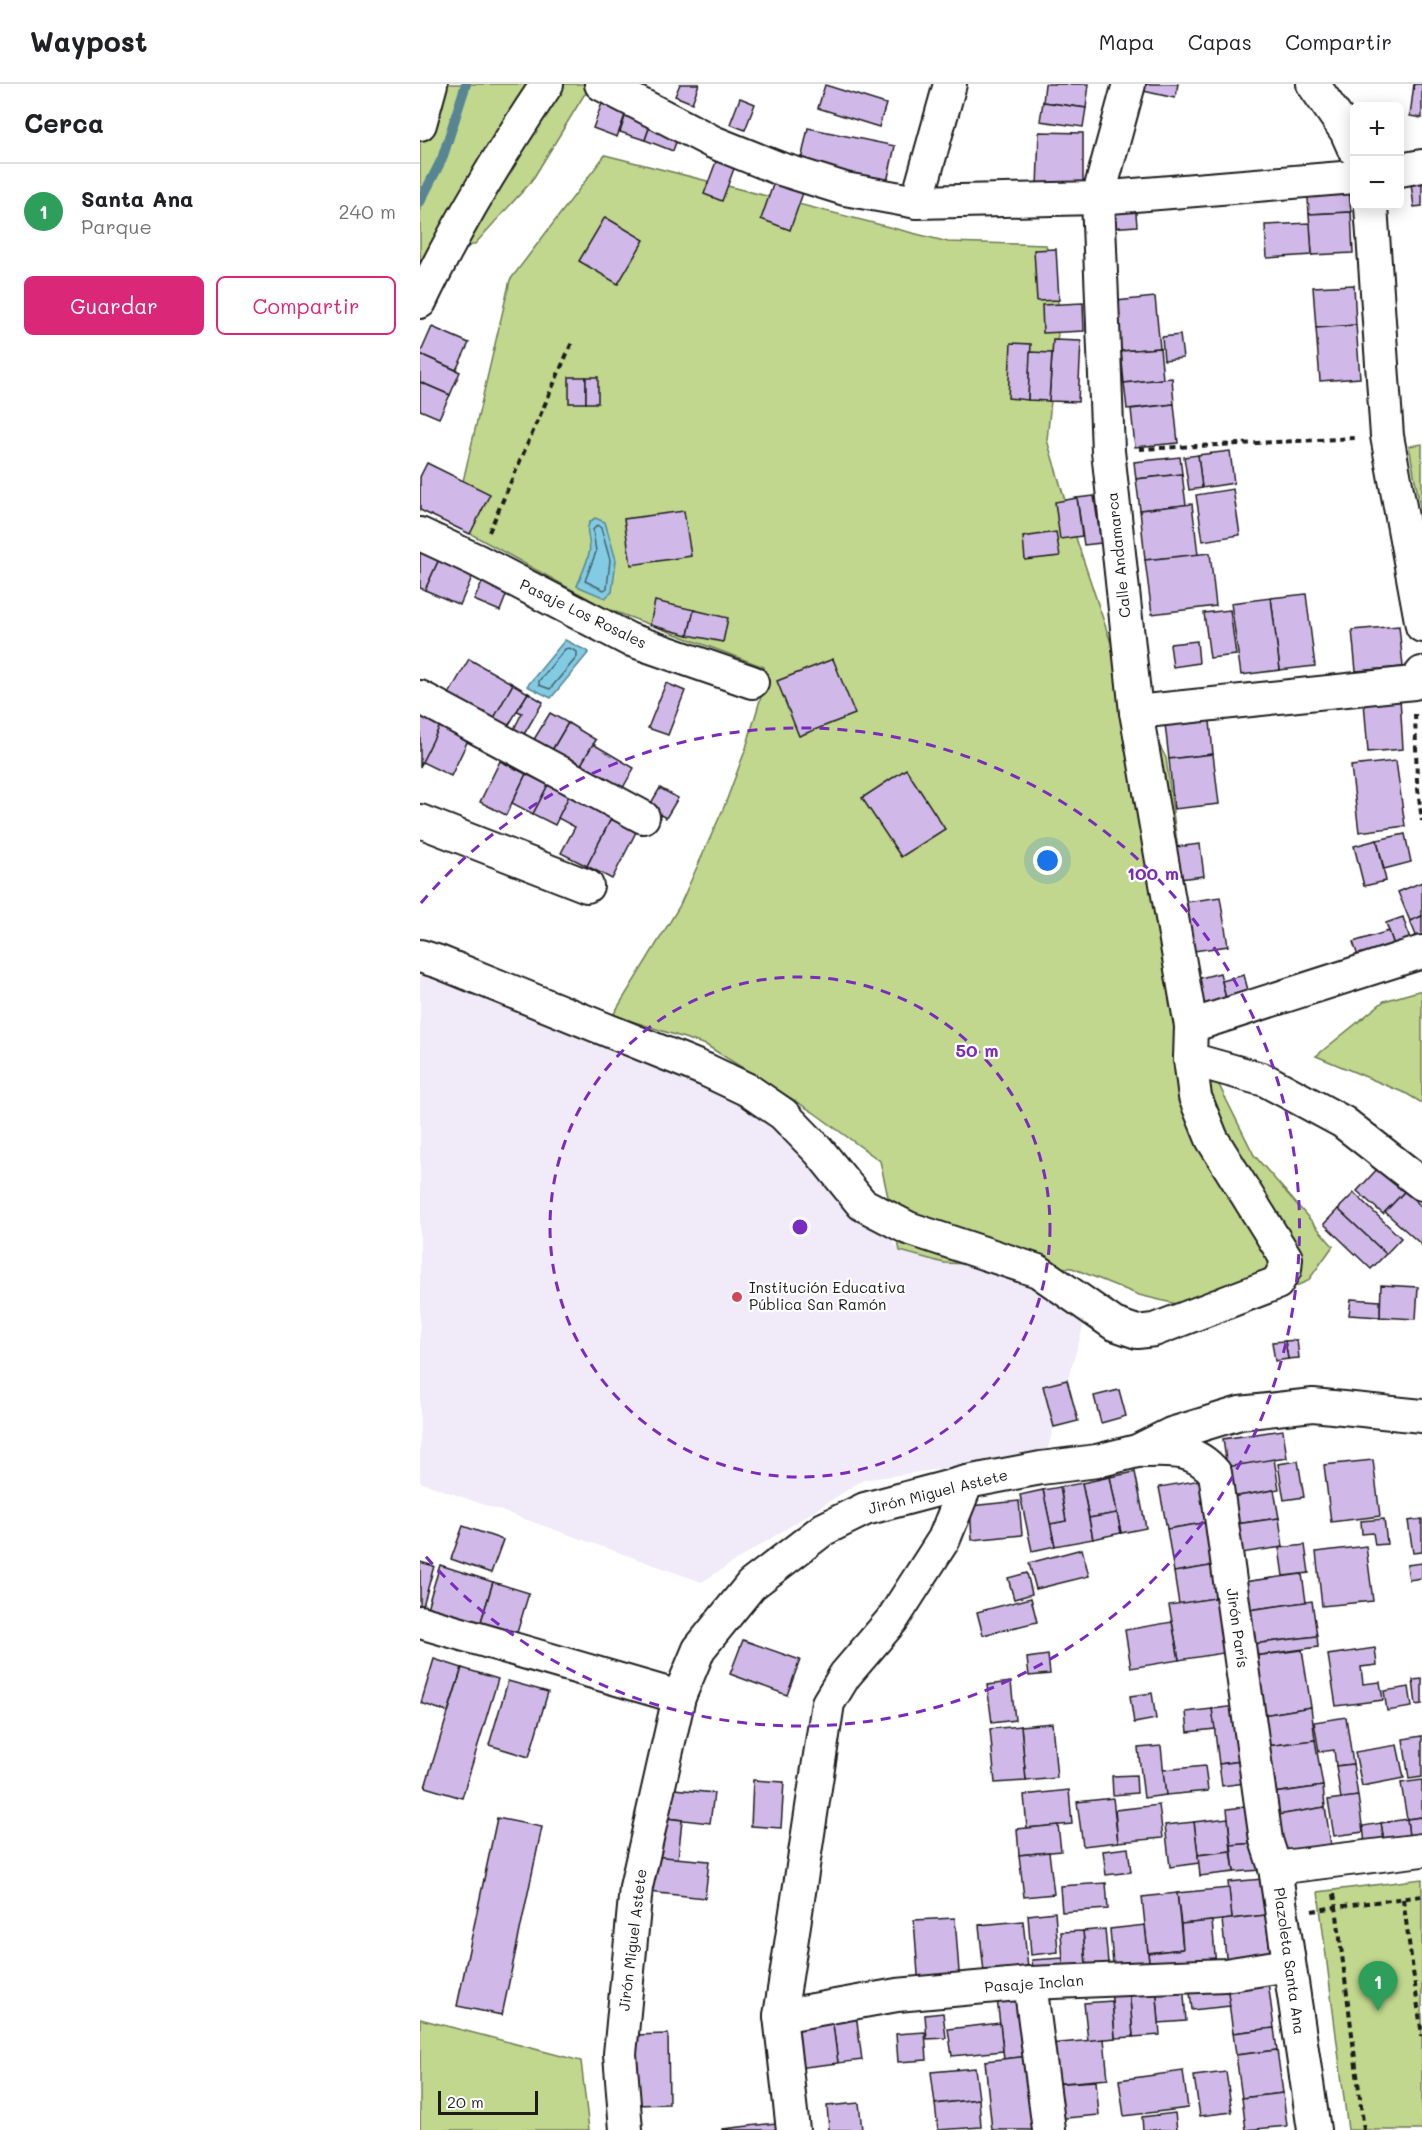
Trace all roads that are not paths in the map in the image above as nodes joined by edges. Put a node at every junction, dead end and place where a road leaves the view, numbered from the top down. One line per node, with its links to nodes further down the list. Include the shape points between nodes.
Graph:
1 (431, 84): 7 (street)
2 (547, 84): 15 (street, via 450,242)
3 (601, 84): 13 (street, via 713,142 778,168 845,189)
4 (950, 84): 13 (street)
5 (1129, 84): 12 (street, Calle Andamarca)
6 (1313, 84): 8 (street)
7 (420, 124)
8 (1350, 140)
9 (1422, 166): 10 (street)
10 (1404, 169)
11 (1350, 177): 12 (street)
12 (1098, 198): 13 (street); 21 (street, Calle Andamarca, via 1108,451)
13 (917, 202)
14 (1371, 210): 17 (street, via 1387,436)
15 (420, 302)
16 (420, 534): 19 (street, Pasaje Los Rosales, via 628,639)
17 (1422, 626)
18 (1418, 678): 21 (street)
19 (752, 682)
20 (420, 697): 22 (street)
21 (1136, 712): 27 (street, Calle Andamarca)
22 (643, 817)
23 (420, 821): 24 (street)
24 (587, 886)
25 (1422, 952): 27 (street)
26 (420, 956): 28 (street, via 748,1090 783,1114 862,1204 908,1228 1038,1271 1114,1324 1137,1332 1154,1330 1277,1283 1285,1269 1286,1258 1212,1139 1195,1098)
27 (1191, 1026): 28 (street)
28 (1190, 1059): 29 (street, via 1265,1080 1343,1122)
29 (1422, 1184)
30 (1422, 1416): 31 (street, Jirón Miguel Astete, via 1313,1405 1240,1413 1171,1434)
31 (1137, 1451): 32 (street, Jirón Miguel Astete); 36 (street, Jirón París, via 1193,1455 1206,1461 1215,1473 1266,1840)
32 (968, 1482): 34 (street, Jirón Miguel Astete, via 865,1509 824,1529 751,1585 699,1649); 39 (street, via 944,1539 892,1620 845,1675 828,1703)
33 (420, 1622): 34 (street)
34 (679, 1697): 40 (street, Jirón Miguel Astete, via 636,1887 620,2054)
35 (1422, 1850): 36 (street, Plazoleta Santa Ana)
36 (1275, 1868): 37 (street, Plazoleta Santa Ana)
37 (1289, 1965): 38 (street, Pasaje Inclan, via 1225,1975); 43 (street, Plazoleta Santa Ana)
38 (1030, 1983): 39 (street, Pasaje Inclan, via 897,1995); 42 (street)
39 (780, 2016): 41 (street)
40 (626, 2130)
41 (793, 2130)
42 (1049, 2130)
43 (1314, 2130)

